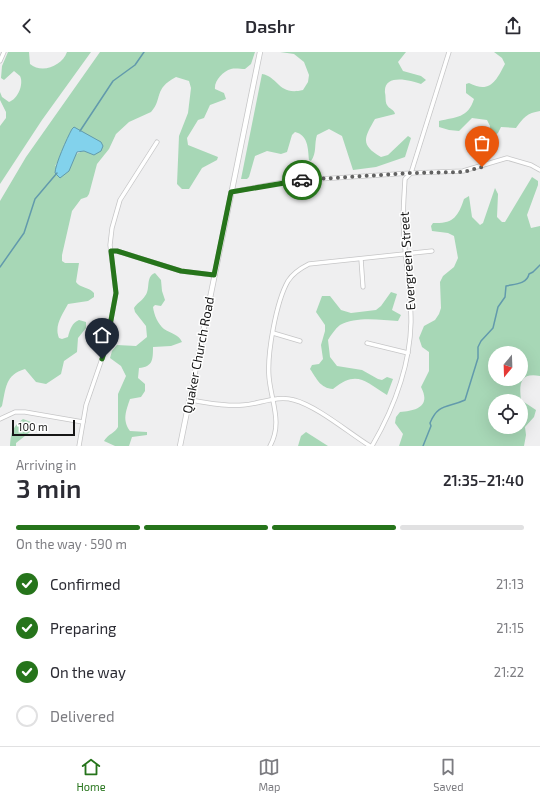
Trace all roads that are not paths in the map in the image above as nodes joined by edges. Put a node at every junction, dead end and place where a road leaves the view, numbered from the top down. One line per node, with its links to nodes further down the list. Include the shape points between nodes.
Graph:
1 (4, 52): 4 (street)
2 (260, 52): 8 (street, Quaker Church Road)
3 (449, 52): 7 (street, Evergreen Street)
4 (0, 61)
5 (157, 142): 9 (street, via 120,200 112,228)
6 (540, 170): 7 (street, via 507,158 469,171)
7 (411, 173): 8 (street, via 289,181); 11 (street, Evergreen Street, via 405,179 403,206)
8 (231, 192): 13 (street, Quaker Church Road)
9 (111, 251): 13 (street, via 181,271); 22 (street, via 115,300 106,347 92,384)
10 (432, 251): 11 (street)
11 (405, 255): 12 (street); 18 (street, Evergreen Street, via 411,321)
12 (361, 259): 14 (street); 15 (street, via 309,264 294,274 285,288)
13 (214, 275): 20 (street, Quaker Church Road)
14 (364, 287)
15 (273, 333): 16 (street); 19 (street, via 269,378)
16 (300, 341)
17 (368, 343): 18 (street)
18 (408, 354): 26 (street, Evergreen Street, via 396,395)
19 (274, 399): 20 (street, via 231,406); 25 (street, via 277,421); 26 (street, via 294,400 316,410)
20 (189, 400): 24 (street, Quaker Church Road)
21 (0, 419): 22 (street, via 15,412 25,412)
22 (83, 422): 23 (street)
23 (79, 446)
24 (180, 446)
25 (270, 446)
26 (371, 446)

